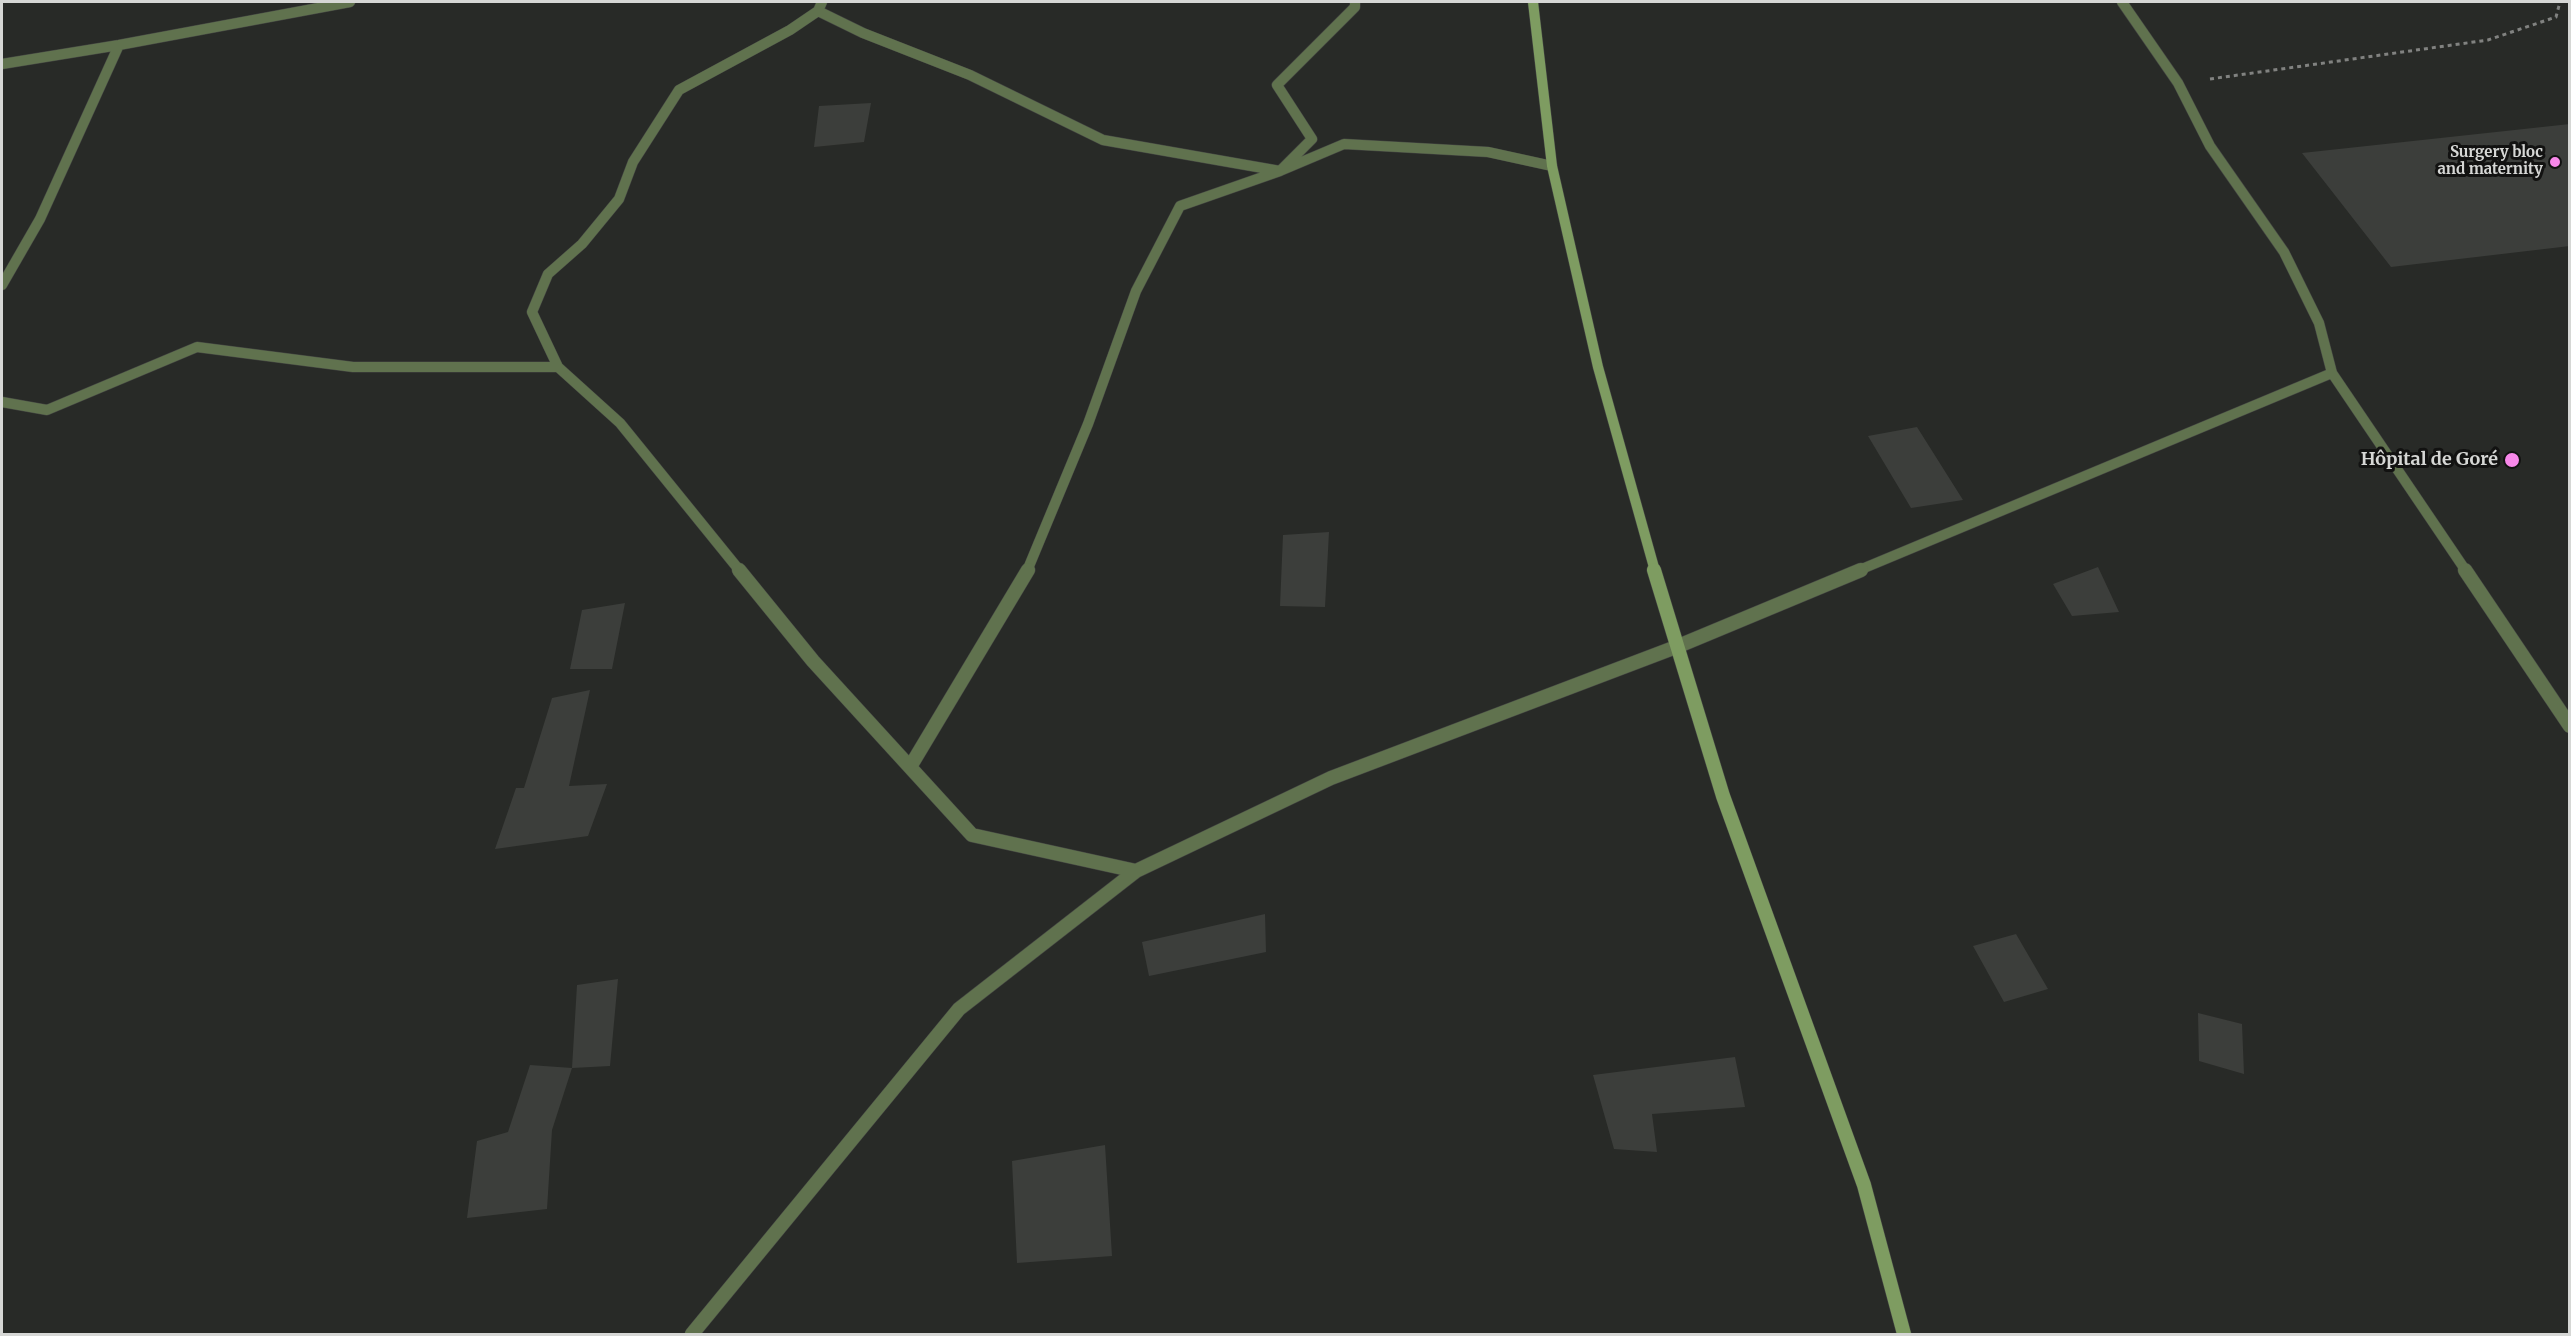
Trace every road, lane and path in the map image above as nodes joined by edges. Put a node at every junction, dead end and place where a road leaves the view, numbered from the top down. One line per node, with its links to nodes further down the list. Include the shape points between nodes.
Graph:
1 (350, 2): 7 (street)
2 (1355, 2): 11 (street, via 1355,7 1277,85 1312,139)
3 (1533, 2): 10 (main road)
4 (2122, 2): 9 (street)
5 (2560, 2): 9 (path, via 2556,17 2488,39)
6 (820, 6): 11 (street, via 862,33 970,75 1102,140); 13 (street, via 790,30 679,90 633,162 619,199 582,244 548,274 532,312)
7 (119, 45): 8 (street); 12 (street, via 40,219)
8 (2, 63)
9 (2178, 83): 14 (street, via 2210,146 2284,252 2319,323)
10 (1552, 166): 11 (street, via 1488,152 1344,144); 16 (main road, via 1598,367)
11 (1280, 171): 18 (street, via 1180,206 1137,291 1033,561)
12 (2, 285)
13 (558, 368): 15 (street, via 353,367 197,347 47,410); 18 (street, via 620,423 813,661)
14 (2332, 373): 16 (street); 17 (street)
15 (2, 402)
16 (1676, 647): 19 (street, via 1331,778); 21 (main road, via 1723,796 1864,1185)
17 (2570, 726)
18 (910, 767): 19 (street, via 972,835)
19 (1136, 871): 20 (street, via 958,1009)
20 (692, 1335)
21 (1904, 1335)

